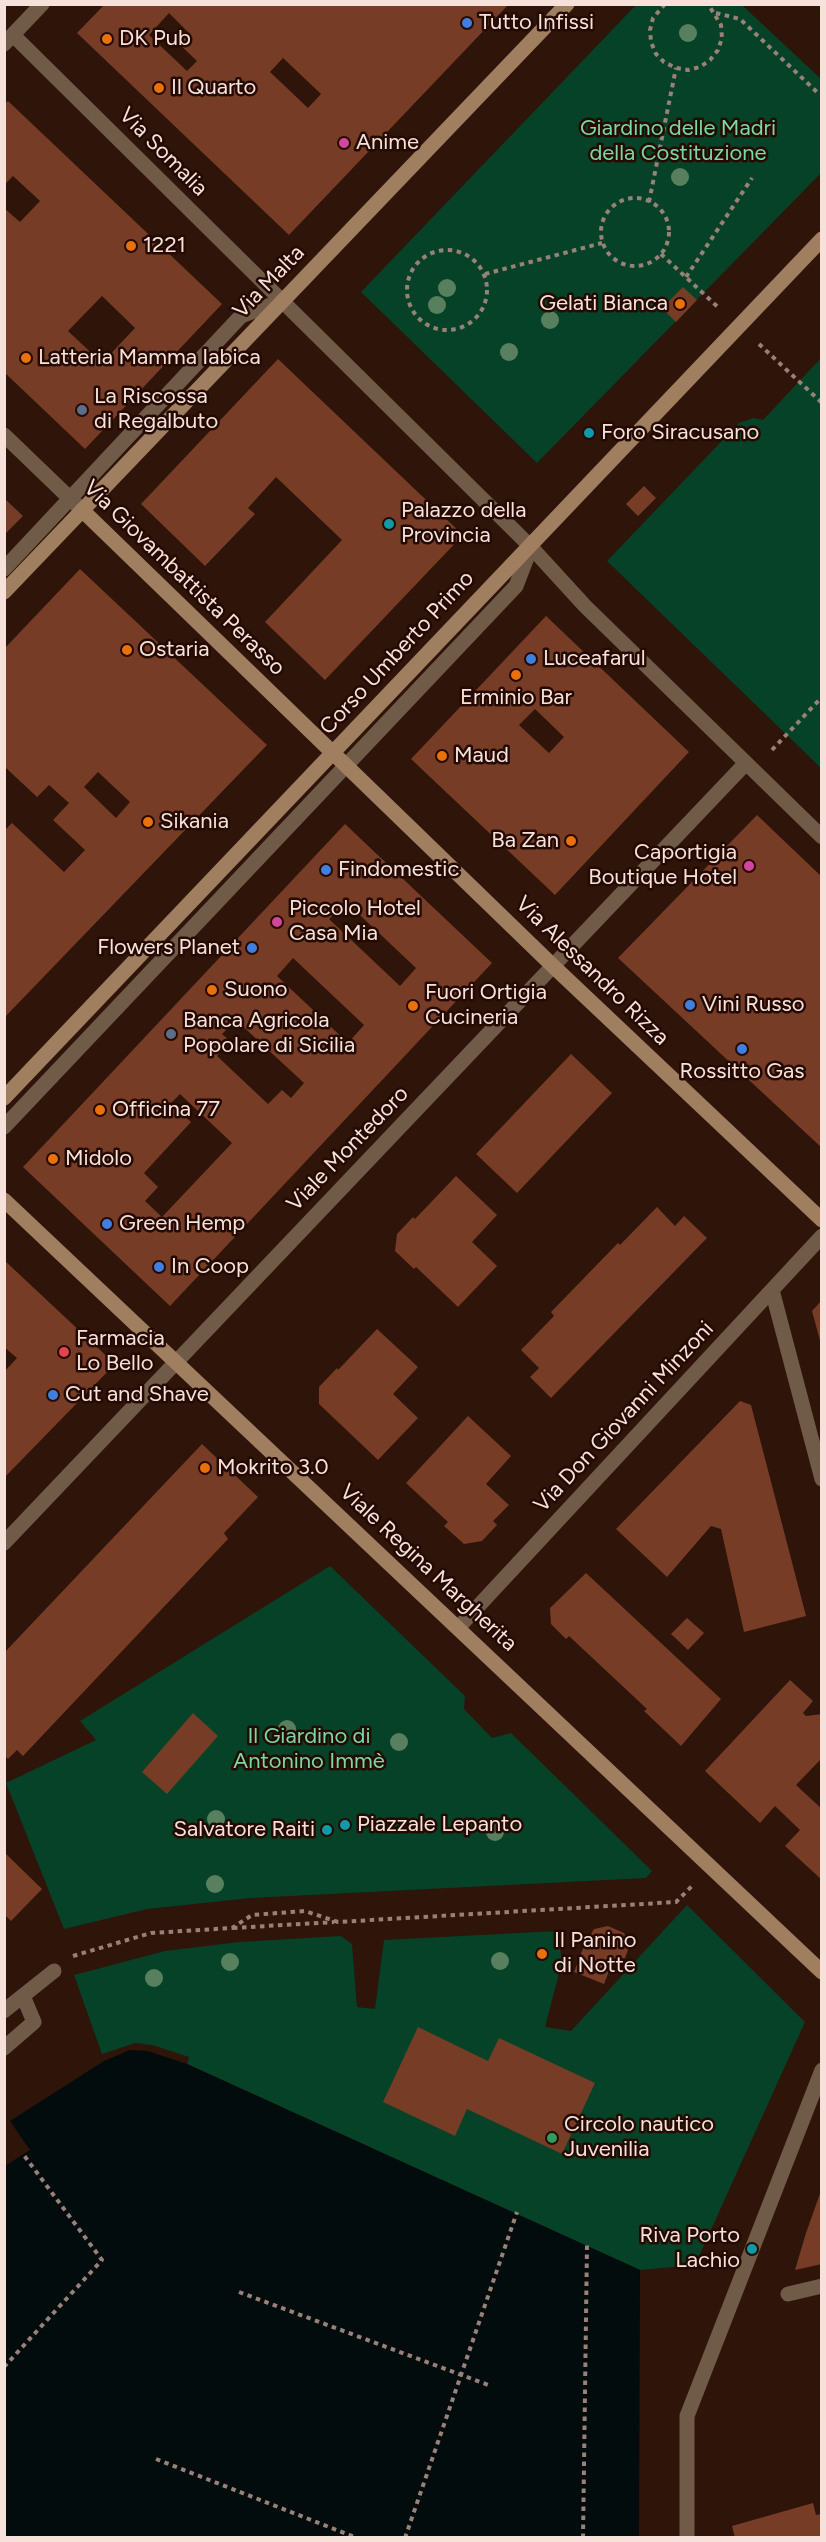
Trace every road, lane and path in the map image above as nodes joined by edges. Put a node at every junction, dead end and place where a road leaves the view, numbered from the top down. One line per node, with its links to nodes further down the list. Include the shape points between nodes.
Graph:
1 (42, 4): 6 (street)
2 (567, 4): 16 (main road, Via Malta)
3 (665, 4): 7 (path, via 653,18 651,42 664,63)
4 (708, 4): 5 (path)
5 (716, 13): 7 (path, via 722,38 718,50 700,67); 8 (path, via 740,19)
6 (9, 40): 16 (street, Via Somalia)
7 (676, 68): 10 (path)
8 (819, 94)
9 (752, 178): 15 (path)
10 (648, 202): 12 (path, via 629,199 609,210 600,231); 13 (path, via 667,220 667,244)
11 (822, 239): 17 (main road, Corso Umberto Primo)
12 (602, 243): 13 (path, via 612,257 628,266 640,267); 14 (path)
13 (661, 254): 15 (path)
14 (485, 274): 14 (path, via 467,254 438,250 425,256 414,266 408,281 408,302 414,315 442,331 468,326 486,304)
15 (686, 278): 17 (path)
16 (281, 301): 20 (main road, Via Malta); 21 (street, Via Somalia)
17 (739, 326): 18 (path); 21 (main road, Corso Umberto Primo)
18 (822, 403)
19 (4, 435): 20 (street, Via Giovambattista Perasso)
20 (76, 505): 22 (street); 23 (main road, Via Malta); 25 (main road, Via Giovambattista Perasso)
21 (531, 547): 25 (main road, Corso Umberto Primo); 26 (street, via 516,586); 27 (street, Via Somalia, via 585,606)
22 (4, 569)
23 (4, 592)
24 (822, 697): 27 (path)
25 (333, 753): 26 (main road, Via Alessandro Rizza); 30 (main road, Corso Umberto Primo)
26 (345, 766): 29 (main road, Via Alessandro Rizza); 31 (street)
27 (750, 767): 28 (street, Via Somalia); 29 (street, Viale Montedoro, via 725,786)
28 (822, 837)
29 (554, 966): 33 (main road, Via Alessandro Rizza); 36 (street, Viale Montedoro)
30 (4, 1098)
31 (4, 1127)
32 (4, 1200): 36 (main road, Viale Regina Margherita)
33 (822, 1221)
34 (822, 1236): 35 (street, Via Don Giovanni Minzoni)
35 (772, 1290): 37 (street); 39 (street, Via Don Giovanni Minzoni)
36 (177, 1362): 38 (street, Viale Montedoro); 39 (main road, Viale Regina Margherita)
37 (822, 1479)
38 (4, 1543)
39 (458, 1628): 40 (main road, Viale Regina Margherita)
40 (711, 1867): 41 (path, via 676,1902); 44 (main road, Viale Regina Margherita)
41 (339, 1922): 42 (path); 42 (path, via 306,1911 252,1916)
42 (232, 1928): 43 (path, via 151,1933 70,1957)
43 (54, 1971): 45 (street)
44 (821, 1971)
45 (23, 1996): 46 (street); 47 (street, via 34,2022)
46 (4, 2012)
47 (4, 2048)
48 (822, 2070): 62 (street, via 687,2416)
49 (23, 2154): 55 (path, via 102,2260)
50 (517, 2212): 56 (path)
51 (587, 2245): 61 (path)
52 (822, 2286): 54 (street)
53 (239, 2292): 56 (path)
54 (788, 2294)
55 (4, 2367)
56 (461, 2375): 57 (path); 60 (path)
57 (491, 2386)
58 (156, 2459): 59 (path)
59 (357, 2538)
60 (405, 2538)
61 (583, 2538)
62 (687, 2538)

